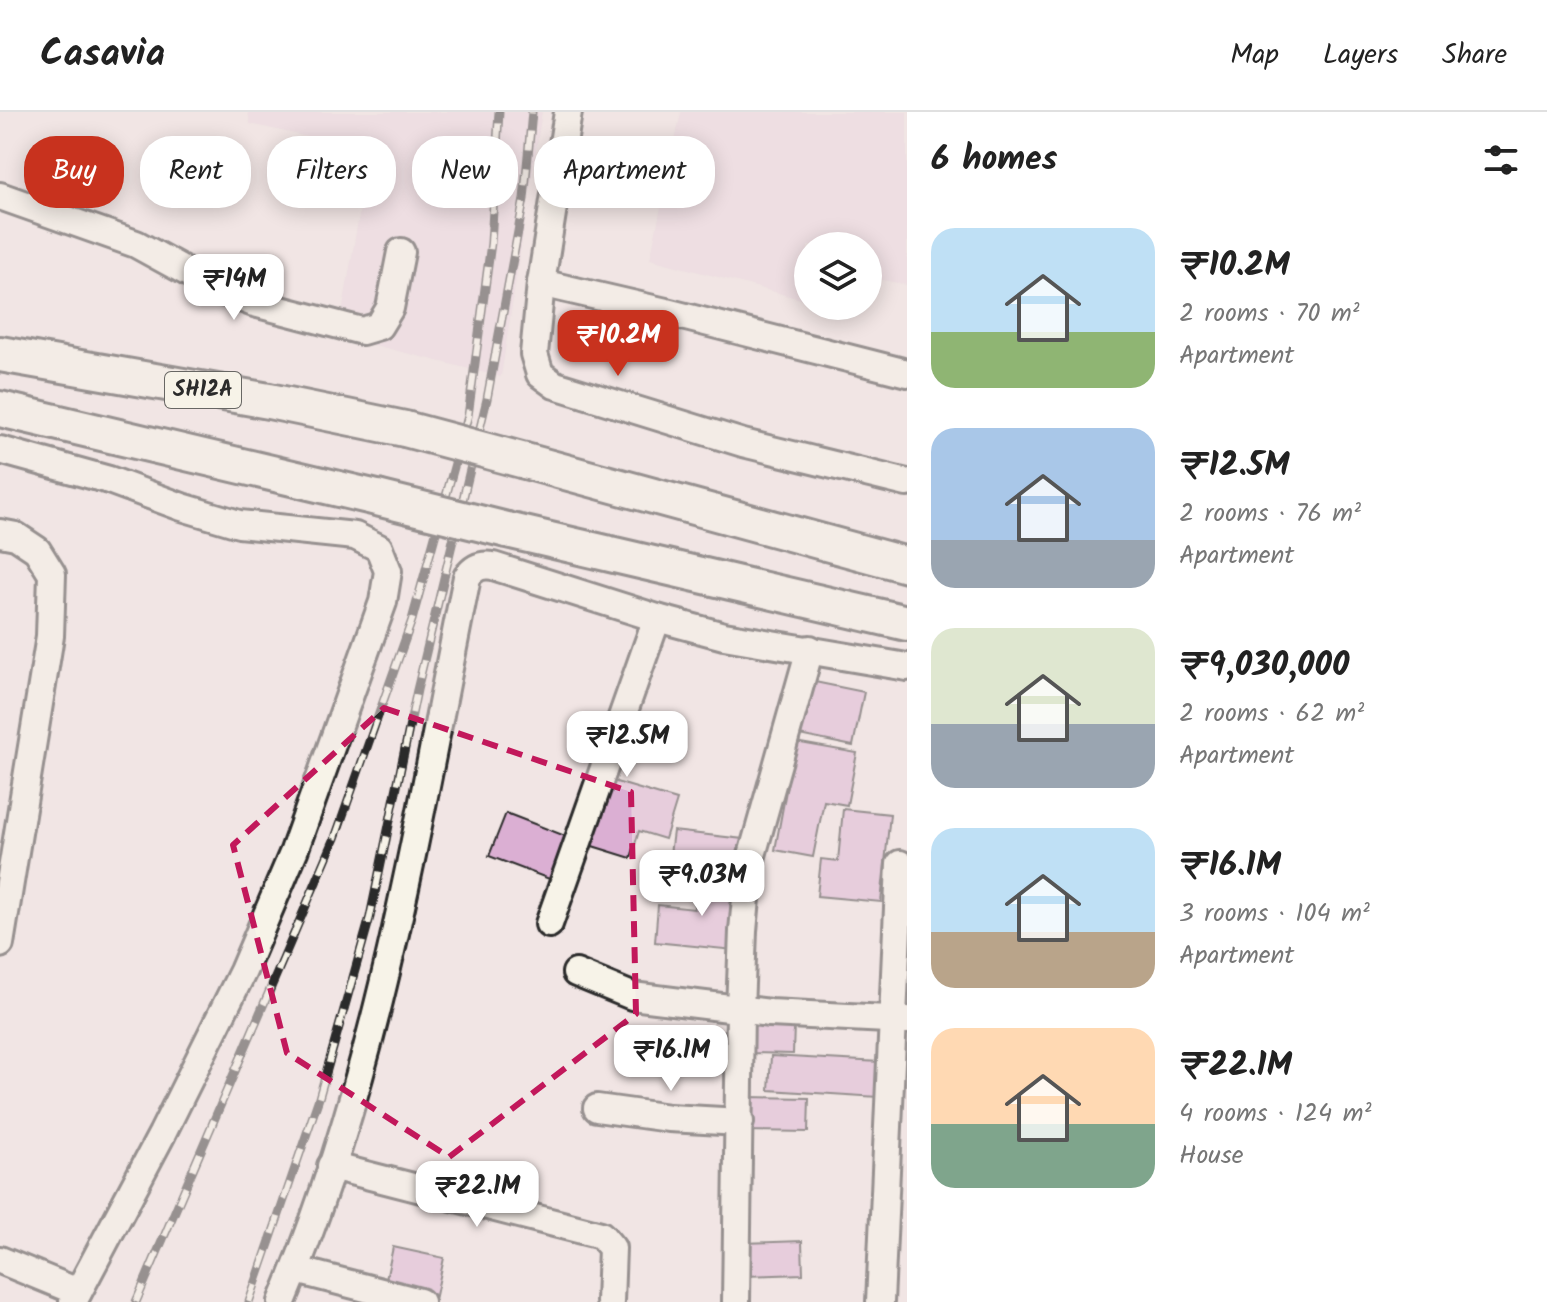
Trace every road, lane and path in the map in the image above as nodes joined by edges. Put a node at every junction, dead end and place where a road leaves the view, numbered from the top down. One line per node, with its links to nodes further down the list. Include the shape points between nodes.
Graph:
1 (568, 112): 4 (street)
2 (0, 196): 3 (street, via 136,244 254,303 362,331 379,326 390,308)
3 (401, 252)
4 (541, 283): 6 (street); 9 (street, via 534,354 540,374 555,385 743,443)
5 (0, 354): 11 (main road, SH12A, bridge, via 405,429)
6 (907, 373)
7 (0, 409): 13 (main road, bridge)
8 (0, 450): 27 (street, via 239,524 355,536 379,548 388,571 383,602 294,851 243,971)
9 (907, 483)
10 (0, 533): 18 (street, via 37,550 52,574 50,636)
11 (907, 565)
12 (657, 618): 14 (street, via 724,636); 17 (street); 24 (street, via 493,566 478,567 467,577 394,938)
13 (907, 623)
14 (810, 649): 15 (street); 20 (street, via 749,866)
15 (907, 667)
16 (900, 864): 21 (street)
17 (549, 924)
18 (0, 944)
19 (576, 973): 20 (street, via 632,996)
20 (740, 1010): 21 (street); 23 (street)
21 (901, 1020): 32 (street)
22 (597, 1108): 23 (street)
23 (740, 1122): 31 (street)
24 (331, 1166): 26 (street); 30 (street, via 601,1235 612,1248)
25 (0, 1260): 27 (street)
26 (296, 1270): 28 (street); 29 (street)
27 (76, 1297)
28 (282, 1302)
29 (420, 1302)
30 (610, 1302)
31 (736, 1302)
32 (880, 1302)

